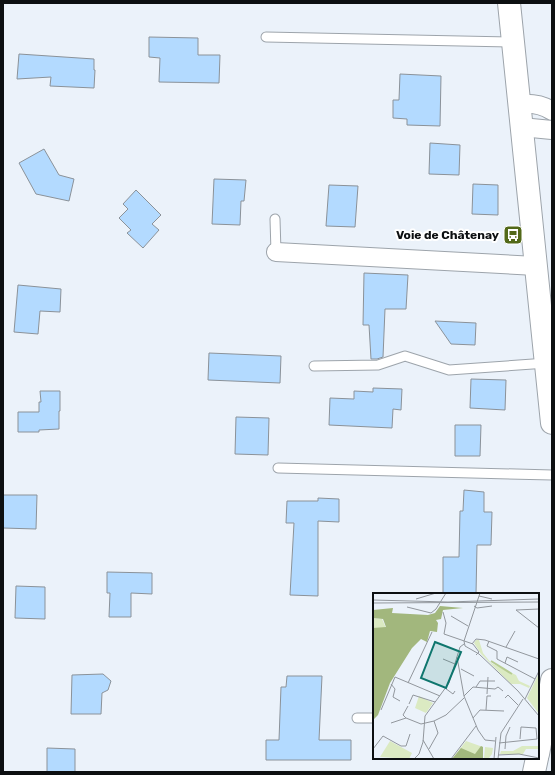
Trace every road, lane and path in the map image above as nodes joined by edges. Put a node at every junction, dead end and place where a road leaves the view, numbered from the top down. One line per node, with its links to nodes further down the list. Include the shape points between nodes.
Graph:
1 (510, 3): 3 (street)
2 (266, 37): 3 (lane)
3 (513, 42): 4 (street)
4 (519, 104): 5 (street, via 529,103); 6 (street)
5 (552, 111)
6 (521, 127): 7 (street); 10 (street)
7 (552, 130)
8 (275, 219): 9 (lane)
9 (276, 252): 10 (street)
10 (536, 266): 11 (street)
11 (547, 363): 12 (lane, via 449,370 405,356 378,365); 13 (street)
12 (314, 366)
13 (552, 423)
14 (278, 468): 15 (lane)
15 (552, 475)
16 (552, 680): 19 (street)
17 (357, 718): 18 (lane)
18 (373, 718)
19 (541, 720): 20 (street)
20 (539, 743)
21 (537, 759): 22 (street)
22 (534, 772)

